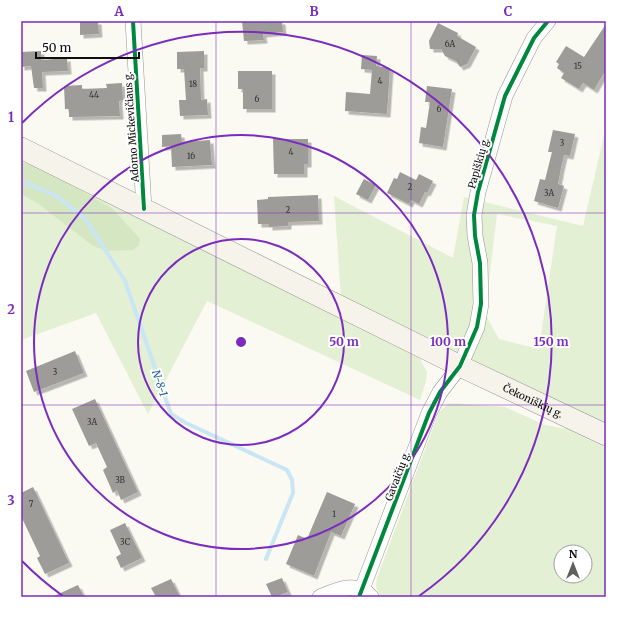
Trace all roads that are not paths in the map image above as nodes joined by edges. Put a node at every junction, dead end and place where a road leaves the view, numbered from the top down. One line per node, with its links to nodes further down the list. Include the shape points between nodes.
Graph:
1 (133, 21): 4 (street, Adomo Mickevičiaus g.)
2 (548, 21): 5 (street, Papiškių g., via 534,38 505,96 478,192 474,215 480,263 481,304 477,327)
3 (21, 148): 4 (main road)
4 (144, 209): 5 (main road)
5 (460, 366): 6 (main road, Čekoniškių g.); 7 (street, Gavaičių g., via 440,392 429,413)
6 (606, 435)
7 (364, 595): 8 (street, via 353,588 345,588)
8 (320, 597)

